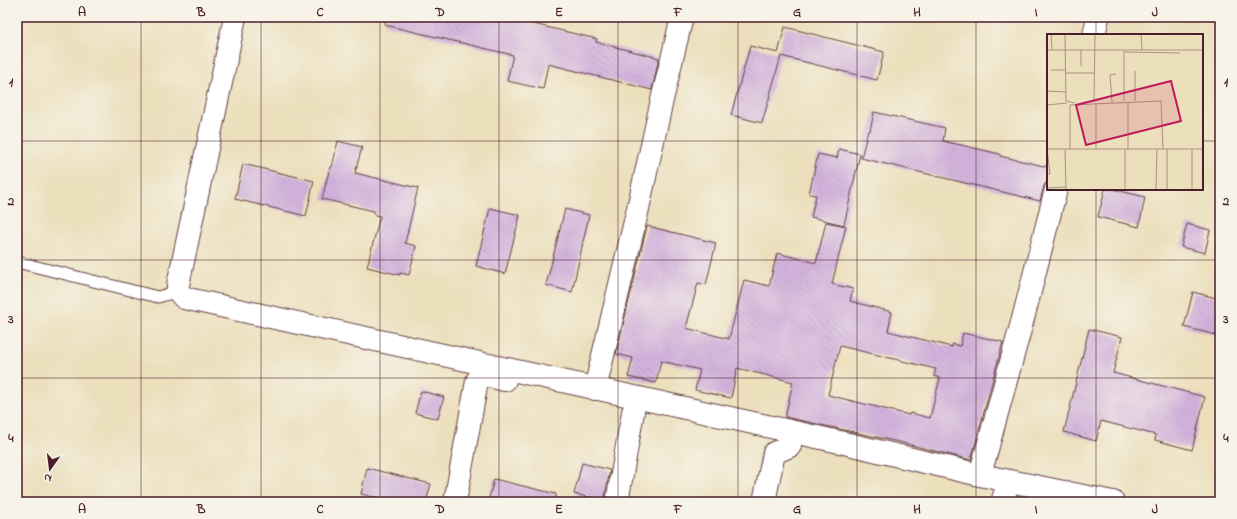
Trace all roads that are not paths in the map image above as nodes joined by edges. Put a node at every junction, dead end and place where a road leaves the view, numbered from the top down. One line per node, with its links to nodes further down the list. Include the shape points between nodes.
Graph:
1 (235, 17): 7 (street)
2 (682, 17): 8 (street)
3 (1098, 17): 4 (street)
4 (1094, 34)
5 (1056, 190): 11 (street)
6 (17, 262): 7 (lane, via 158,297)
7 (178, 291): 8 (street, via 184,298)
8 (595, 389): 11 (street)
9 (633, 412): 10 (street); 13 (street, via 481,374 477,381); 14 (street)
10 (790, 446): 12 (street, via 968,486); 15 (street, via 774,453)
11 (980, 475): 17 (street)
12 (1004, 498): 16 (street)
13 (455, 502)
14 (617, 502)
15 (764, 502)
16 (1051, 502)
17 (1113, 502)

